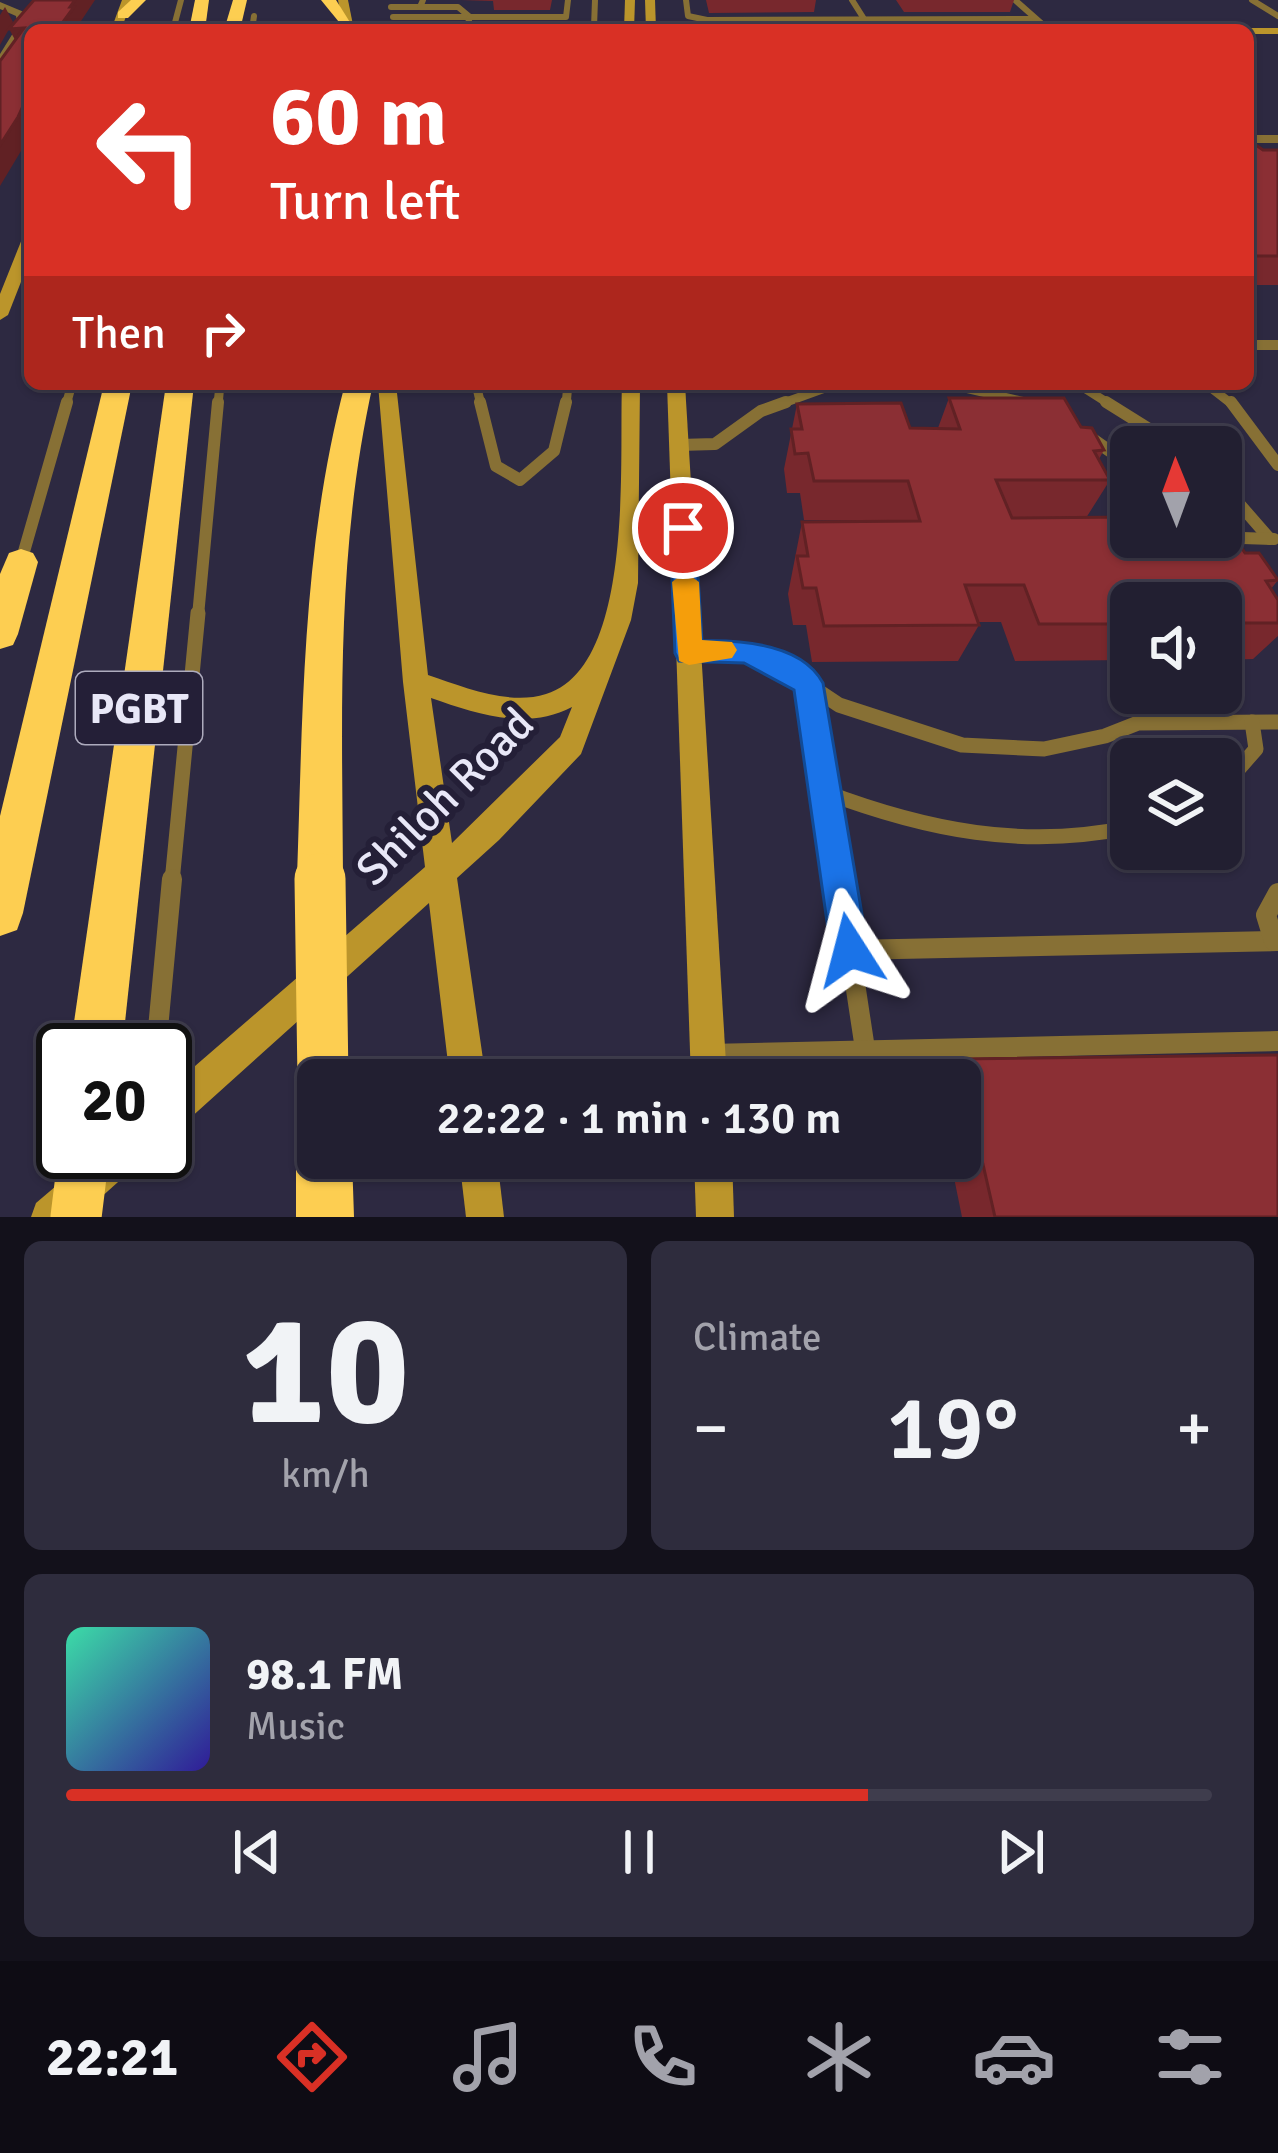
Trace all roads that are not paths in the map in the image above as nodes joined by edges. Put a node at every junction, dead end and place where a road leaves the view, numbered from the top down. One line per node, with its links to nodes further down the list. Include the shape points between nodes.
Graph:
1 (139, 0): 10 (highway)
2 (686, 0): 14 (lane, via 688,16 706,20)
3 (852, 0): 14 (lane)
4 (1016, 0): 13 (lane)
5 (1252, 0): 11 (lane)
6 (28, 2): 7 (street)
7 (2, 3): 20 (street, via 21,14 23,25)
8 (422, 3): 9 (lane); 12 (lane, via 458,7)
9 (390, 4): 15 (lane)
10 (122, 15)
11 (1278, 16)
12 (470, 17): 15 (lane); 16 (lane); 17 (lane)
13 (1034, 19): 14 (lane); 19 (lane)
14 (864, 20): 18 (lane)
15 (394, 24)
16 (469, 24)
17 (545, 24)
18 (867, 24)
19 (1041, 24)
20 (0, 63)
21 (24, 254): 22 (main road)
22 (0, 315)
23 (71, 390): 46 (lane)
24 (117, 390): 59 (highway, PGBT)
25 (179, 390): 62 (highway, PGBT)
26 (219, 390): 63 (lane)
27 (358, 390): 66 (highway, bridge, via 324,594)
28 (388, 390): 50 (main road)
29 (477, 390): 30 (lane, via 496,466 520,480 548,465 562,440)
30 (567, 390)
31 (631, 390): 49 (main road, Shiloh Road, via 626,584)
32 (676, 390): 40 (main road)
33 (819, 390): 40 (lane, via 761,411 715,444)
34 (970, 390): 37 (lane)
35 (1088, 390): 39 (lane)
36 (1214, 390): 42 (lane)
37 (1035, 408)
38 (1071, 424): 41 (lane)
39 (1145, 426)
40 (679, 445): 48 (main road)
41 (1110, 451)
42 (1278, 465)
43 (1242, 505): 45 (lane)
44 (1242, 538): 45 (lane)
45 (1274, 539)
46 (21, 562): 47 (highway)
47 (0, 634)
48 (689, 653): 51 (lane, via 745,651); 68 (main road)
49 (602, 665): 50 (main road, via 559,702 530,708); 57 (main road, Shiloh Road, via 571,745)
50 (416, 682): 57 (main road)
51 (808, 683): 52 (lane, via 873,719 977,747 1044,749 1138,723); 55 (lane)
52 (1252, 722): 53 (lane); 54 (lane, via 1256,749)
53 (1278, 722)
54 (1242, 765)
55 (825, 792): 56 (lane, via 882,815 1002,839); 61 (lane)
56 (1110, 833)
57 (440, 874): 67 (main road); 70 (main road, Shiloh Road)
58 (1278, 893): 60 (lane, via 1266,916)
59 (0, 914)
60 (1276, 941): 61 (lane)
61 (850, 950): 65 (lane)
62 (99, 1023)
63 (159, 1023)
64 (1278, 1041): 65 (lane)
65 (865, 1049): 69 (lane)
66 (323, 1059)
67 (465, 1059)
68 (708, 1059)
69 (778, 1059)
70 (192, 1092)
71 (80, 1179): 76 (highway, bridge)
72 (93, 1179): 75 (main road)
73 (480, 1179): 77 (main road)
74 (713, 1179): 78 (main road)
75 (50, 1217)
76 (76, 1217)
77 (485, 1217)
78 (716, 1217)

